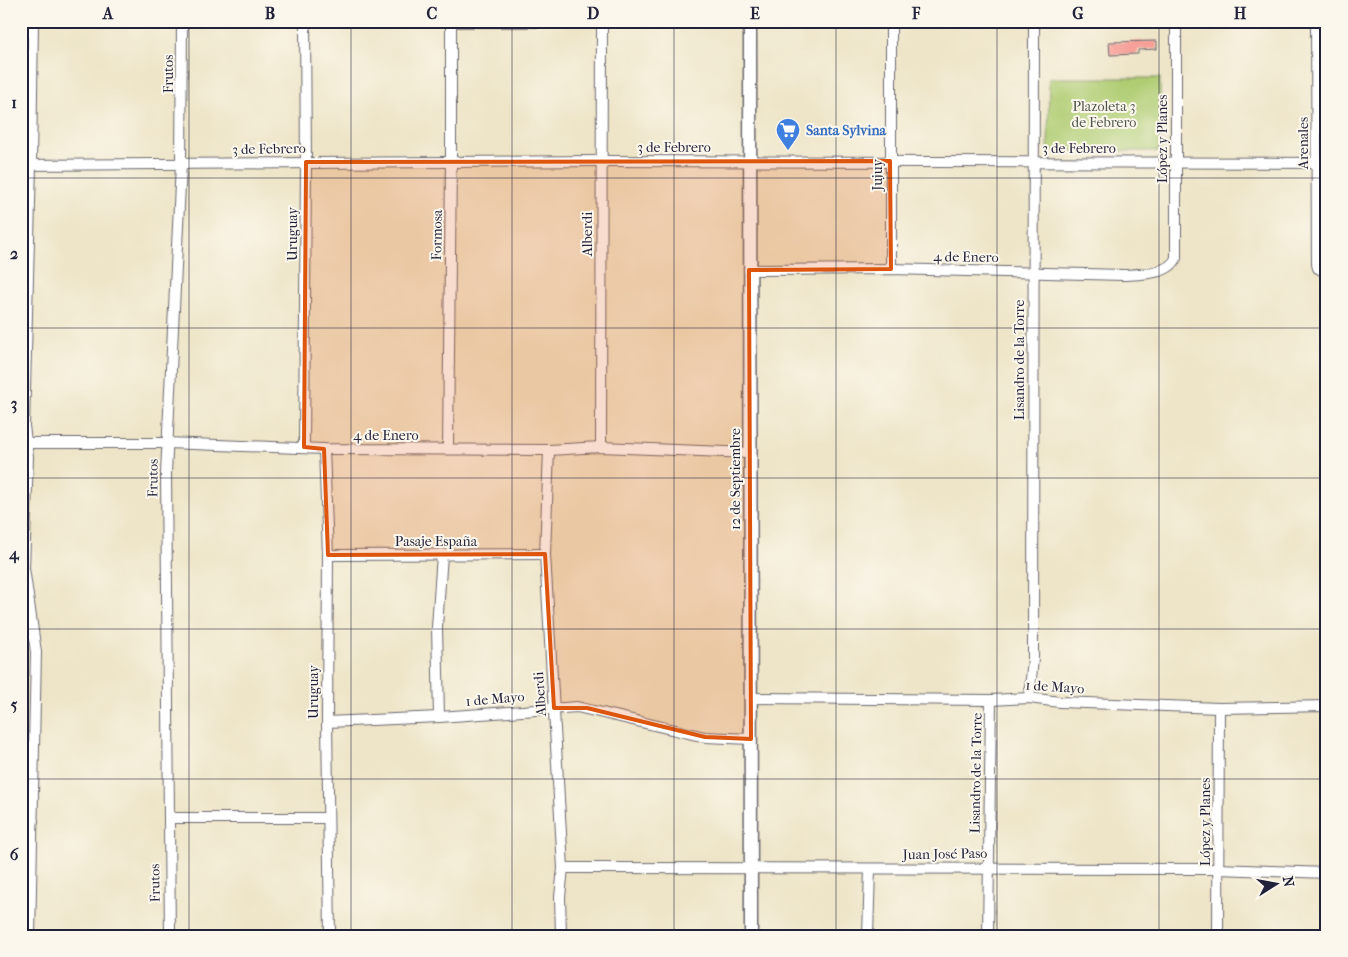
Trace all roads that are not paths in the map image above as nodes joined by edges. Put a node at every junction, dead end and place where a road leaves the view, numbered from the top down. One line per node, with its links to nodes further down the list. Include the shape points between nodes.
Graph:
1 (33, 21): 20 (street)
2 (182, 21): 19 (street, Frutos)
3 (304, 21): 14 (street, Uruguay)
4 (750, 21): 16 (street, 12 de Septiembre)
5 (891, 21): 12 (street, Jujuy)
6 (1034, 21): 17 (street, Lisandro de la Torre)
7 (1176, 21): 13 (street, López y Planes)
8 (1316, 21): 18 (street, Arenales)
9 (451, 22): 10 (street); 15 (street, Formosa)
10 (602, 22): 11 (street, Alberdi)
11 (600, 160): 15 (street, 3 de Febrero); 16 (street, 3 de Febrero); 29 (street, Alberdi)
12 (890, 160): 16 (street, 3 de Febrero); 17 (street, 3 de Febrero); 22 (street, Jujuy)
13 (1176, 161): 17 (street, 3 de Febrero); 18 (street, 3 de Febrero); 21 (street, López y Planes)
14 (306, 162): 15 (street, 3 de Febrero); 19 (street, 3 de Febrero); 28 (street, Uruguay)
15 (451, 162): 31 (street, Formosa)
16 (750, 162): 23 (street, 12 de Septiembre)
17 (1034, 162): 24 (street, Lisandro de la Torre)
18 (1322, 162): 25 (street, Arenales, via 1317,264)
19 (182, 164): 20 (street, 3 de Febrero); 27 (street, Frutos)
20 (26, 165): 26 (street)
21 (1176, 258): 24 (street, 4 de Enero, via 1167,268 1134,275)
22 (891, 269): 23 (street, 4 de Enero); 24 (street, 4 de Enero)
23 (749, 270): 33 (street, 12 de Septiembre)
24 (1033, 272): 38 (street, Lisandro de la Torre, via 1033,649)
25 (1327, 273)
26 (24, 443): 27 (street, 4 de Enero); 49 (street, via 28,458 24,568 36,652)
27 (167, 443): 28 (street, 4 de Enero); 46 (street, Frutos)
28 (304, 447): 30 (street, 4 de Enero)
29 (601, 447): 32 (street, 4 de Enero); 33 (street, 4 de Enero)
30 (324, 449): 31 (street, 4 de Enero); 36 (street, Uruguay)
31 (448, 449): 32 (street, 4 de Enero)
32 (549, 450): 35 (street, Alberdi)
33 (750, 453): 37 (street, 12 de Septiembre)
34 (442, 554): 35 (street, Pasaje España); 36 (street, Pasaje España); 43 (street, via 437,627)
35 (545, 554): 41 (street, Alberdi)
36 (328, 555): 44 (street, Uruguay)
37 (751, 698): 39 (street, 1 de Mayo); 45 (street, 12 de Septiembre)
38 (1029, 698): 39 (street, 1 de Mayo); 42 (street, 1 de Mayo)
39 (991, 700): 52 (street, Lisandro de la Torre)
40 (1327, 706): 42 (street, 1 de Mayo)
41 (554, 708): 43 (street, 1 de Mayo); 45 (street, 1 de Mayo, via 587,708 705,736); 50 (street, Alberdi)
42 (1219, 708): 54 (street, López y Planes)
43 (439, 717): 44 (street, 1 de Mayo)
44 (327, 722): 47 (street, Uruguay)
45 (751, 739): 51 (street, 12 de Septiembre)
46 (168, 818): 47 (street); 57 (street, Frutos)
47 (328, 818): 58 (street, Uruguay)
48 (21, 819): 49 (street)
49 (33, 821): 56 (street)
50 (563, 868): 51 (street, Juan José Paso); 59 (street, Alberdi)
51 (751, 868): 53 (street, Juan José Paso); 60 (street, 12 de Septiembre)
52 (989, 868): 53 (street, Juan José Paso); 54 (street, Juan José Paso); 62 (street, Lisandro de la Torre)
53 (870, 869): 61 (street)
54 (1218, 869): 55 (street, Juan José Paso); 63 (street, López y Planes)
55 (1327, 873)
56 (30, 936)
57 (170, 936)
58 (330, 936)
59 (561, 936)
60 (751, 936)
61 (868, 936)
62 (988, 936)
63 (1218, 936)

